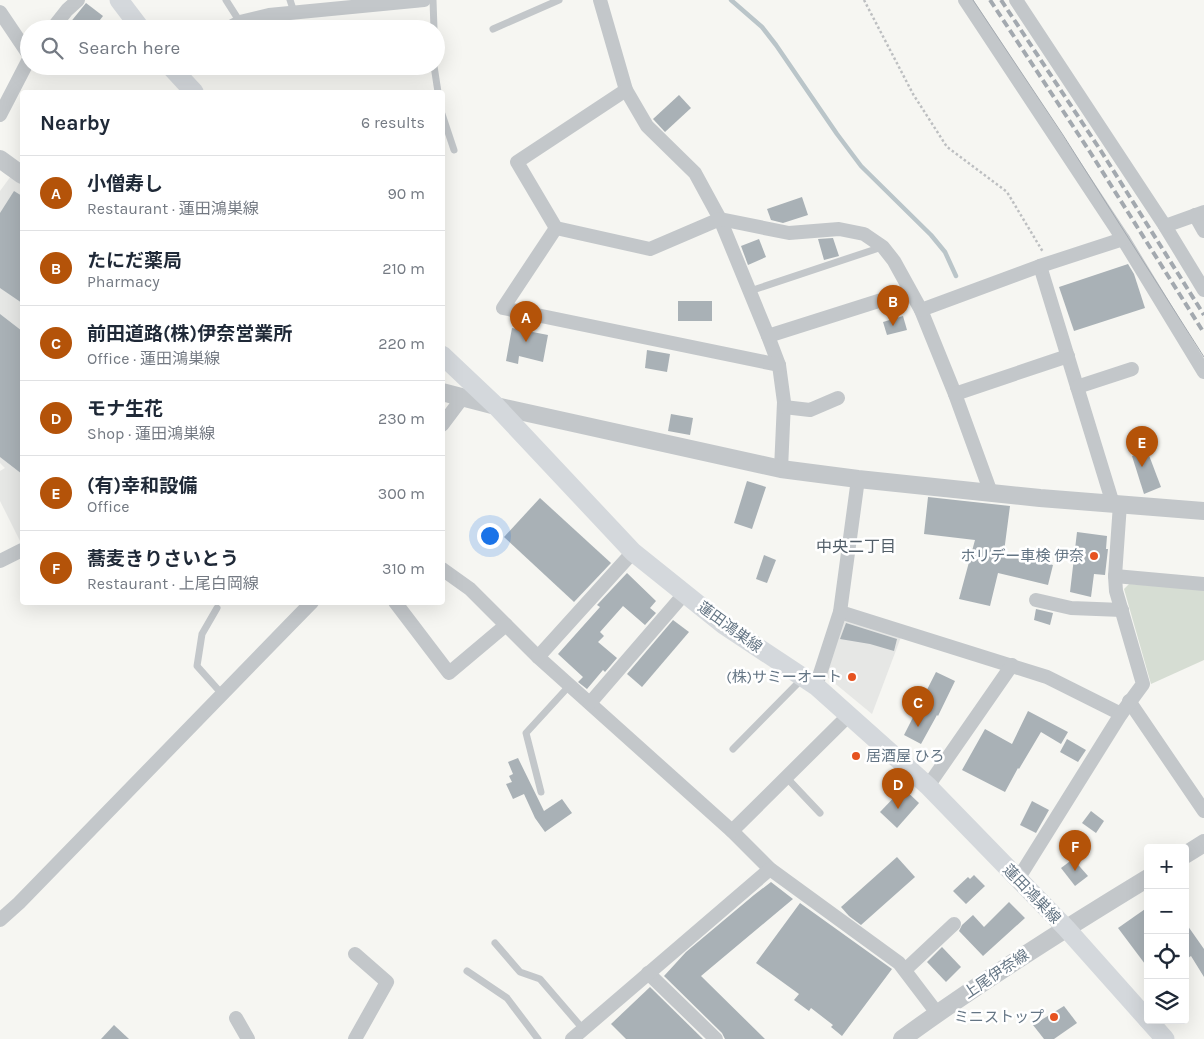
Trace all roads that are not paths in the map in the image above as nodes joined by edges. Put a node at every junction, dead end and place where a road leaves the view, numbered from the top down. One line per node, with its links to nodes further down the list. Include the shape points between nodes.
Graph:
1 (78, 0): 12 (street)
2 (119, 0): 13 (main road)
3 (226, 0): 14 (lane)
4 (424, 0): 10 (street)
5 (433, 0): 16 (lane)
6 (559, 0): 17 (lane)
7 (600, 0): 24 (street)
8 (965, 0): 35 (street)
9 (1016, 0): 32 (street)
10 (292, 6): 15 (street)
11 (0, 12): 18 (street)
12 (59, 20)
13 (134, 20)
14 (239, 20)
15 (248, 20)
16 (434, 20)
17 (493, 29)
18 (20, 42)
19 (21, 75): 25 (street)
20 (178, 75): 22 (main road)
21 (435, 75): 23 (lane)
22 (192, 90)
23 (438, 90)
24 (626, 90): 31 (street, via 648,126 695,173); 33 (street, via 517,162)
25 (0, 115)
26 (445, 123): 27 (lane)
27 (454, 150)
28 (0, 159): 29 (street)
29 (20, 174)
30 (1200, 214): 32 (street); 34 (street)
31 (720, 219): 33 (street, via 650,249); 36 (street, via 789,233 839,230 864,234); 39 (street)
32 (1164, 226): 38 (street)
33 (556, 228): 45 (street, via 502,308)
34 (1204, 231)
35 (1123, 239): 37 (street); 47 (street)
36 (883, 247): 39 (lane); 40 (street)
37 (1044, 264): 41 (street); 43 (street)
38 (1204, 290)
39 (750, 291): 42 (street)
40 (910, 291): 41 (street); 42 (street)
41 (921, 310): 50 (street)
42 (768, 336): 45 (street)
43 (1068, 356): 48 (street); 50 (street)
44 (445, 358): 53 (main road, 蓮田鴻巣線)
45 (779, 365): 54 (street)
46 (1132, 369): 48 (street)
47 (1204, 372)
48 (1077, 387): 59 (street)
49 (445, 393): 51 (street)
50 (955, 394): 58 (street)
51 (463, 397): 53 (street); 55 (street)
52 (838, 398): 54 (street, via 810,410)
53 (496, 406): 56 (street); 62 (main road, 蓮田鴻巣線)
54 (784, 407): 56 (street)
55 (445, 421)
56 (781, 469): 57 (street)
57 (858, 479): 58 (street); 73 (street)
58 (991, 493): 59 (street)
59 (1116, 504): 60 (street); 65 (street)
60 (1204, 512)
61 (20, 551): 63 (street)
62 (633, 552): 67 (main road, 蓮田鴻巣線); 75 (street)
63 (0, 561)
64 (445, 571): 74 (street, via 470,589)
65 (1115, 576): 66 (street); 72 (street)
66 (1204, 584)
67 (684, 593): 77 (main road, 蓮田鴻巣線, via 724,625); 81 (street)
68 (1036, 600): 72 (street, via 1072,608)
69 (309, 605): 79 (street)
70 (397, 605): 74 (street, via 449,673)
71 (218, 608): 79 (lane, via 202,634 197,666)
72 (1122, 610): 80 (street, via 1143,684)
73 (840, 612): 76 (street); 77 (street)
74 (506, 625): 75 (street)
75 (538, 657): 78 (street)
76 (1012, 665): 82 (street, via 1047,677); 86 (street)
77 (810, 682): 83 (main road, 蓮田鴻巣線); 84 (lane)
78 (570, 685): 81 (street); 87 (lane, via 526,733)
79 (222, 694): 96 (street)
80 (1129, 701): 82 (street); 88 (street)
81 (590, 704): 90 (street)
82 (1121, 714): 94 (street)
83 (848, 716): 85 (street); 86 (main road, 蓮田鴻巣線)
84 (733, 749)
85 (786, 778): 89 (lane); 90 (street)
86 (928, 786): 94 (main road, 蓮田鴻巣線)
87 (542, 792)
88 (1204, 811)
89 (820, 813)
90 (732, 831): 93 (street)
91 (1204, 843): 92 (street)
92 (1189, 852)
93 (770, 869): 101 (street); 103 (street)
94 (1018, 879): 98 (main road, 蓮田鴻巣線)
95 (1144, 880): 98 (street, 上尾伊奈線)
96 (0, 920)
97 (954, 924): 101 (street)
98 (1066, 928): 104 (street, 上尾伊奈線); 105 (main road, 蓮田鴻巣線)
99 (495, 943): 108 (lane, via 520,972 540,979)
100 (354, 954): 110 (street, via 387,982)
101 (905, 970): 104 (street)
102 (467, 971): 111 (lane, via 506,998)
103 (648, 973): 108 (street); 113 (street)
104 (937, 1013): 114 (street, 上尾伊奈線)
105 (1144, 1016)
106 (236, 1018): 109 (street)
107 (1152, 1024): 115 (main road, 蓮田鴻巣線)
108 (583, 1029): 112 (street)
109 (248, 1039)
110 (355, 1039)
111 (538, 1039)
112 (572, 1039)
113 (716, 1039)
114 (902, 1039)
115 (1165, 1039)

